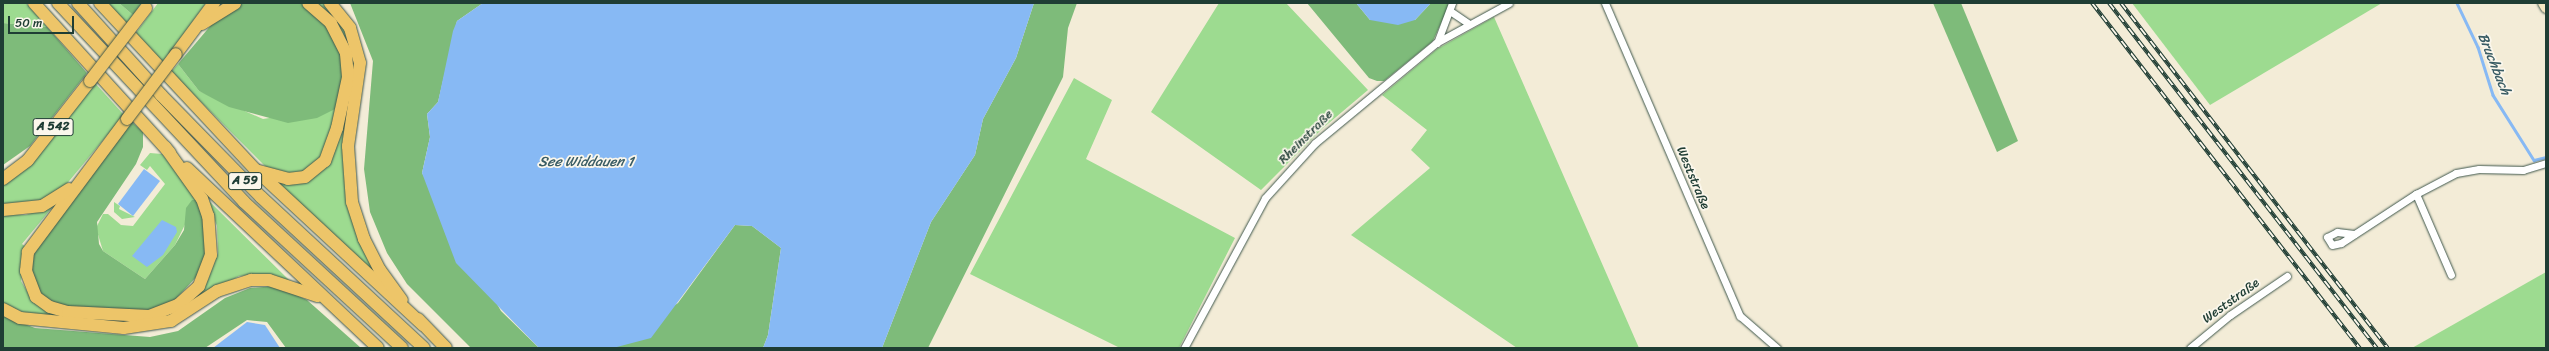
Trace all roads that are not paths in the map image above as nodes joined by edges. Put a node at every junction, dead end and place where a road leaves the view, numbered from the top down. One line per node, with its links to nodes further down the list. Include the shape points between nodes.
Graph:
1 (34, 3): 19 (highway)
2 (58, 3): 34 (highway, A 59, via 244,202)
3 (78, 3): 35 (highway, A 59, via 161,95 261,197)
4 (100, 3): 21 (highway)
5 (214, 3): 17 (highway)
6 (235, 3): 17 (highway)
7 (308, 3): 21 (highway, via 331,23 346,53 346,91 332,145 319,168 305,177 279,178)
8 (330, 3): 32 (highway, via 350,28 360,63 348,146 352,202 364,240 380,270)
9 (1452, 3): 15 (street)
10 (1509, 3): 16 (street, Rheinstraße)
11 (1605, 3): 38 (street, Weststraße, via 1732,300 1746,324)
12 (2543, 3): 14 (main road)
13 (147, 5): 22 (highway, A 542, bridge, via 90,81)
14 (2546, 8)
15 (1450, 11): 16 (street); 18 (street)
16 (1469, 24): 18 (street, Rheinstraße)
17 (196, 28): 24 (highway, bridge)
18 (1436, 43): 37 (street, Rheinstraße, via 1326,131 1265,198)
19 (165, 147): 24 (highway, via 202,199 212,237 211,255 199,286 166,311 133,317 68,312 50,307 36,297 26,271 28,252); 30 (highway)
20 (2546, 163): 25 (street, via 2523,170 2479,169 2456,173)
21 (256, 170): 32 (highway)
22 (9, 172): 23 (highway, A 542)
23 (3, 179)
24 (79, 181): 26 (highway, via 42,206)
25 (2416, 194): 27 (street); 28 (street)
26 (3, 210)
27 (2354, 234)
28 (2451, 275)
29 (2287, 276): 39 (street, Weststraße, via 2225,319)
30 (326, 300): 31 (highway, via 275,282 251,280 217,291 171,321 124,328 20,318); 33 (highway)
31 (3, 309)
32 (423, 325): 36 (highway)
33 (378, 348)
34 (402, 348)
35 (424, 348)
36 (446, 348)
37 (1184, 348)
38 (1777, 348)
39 (2190, 348)

